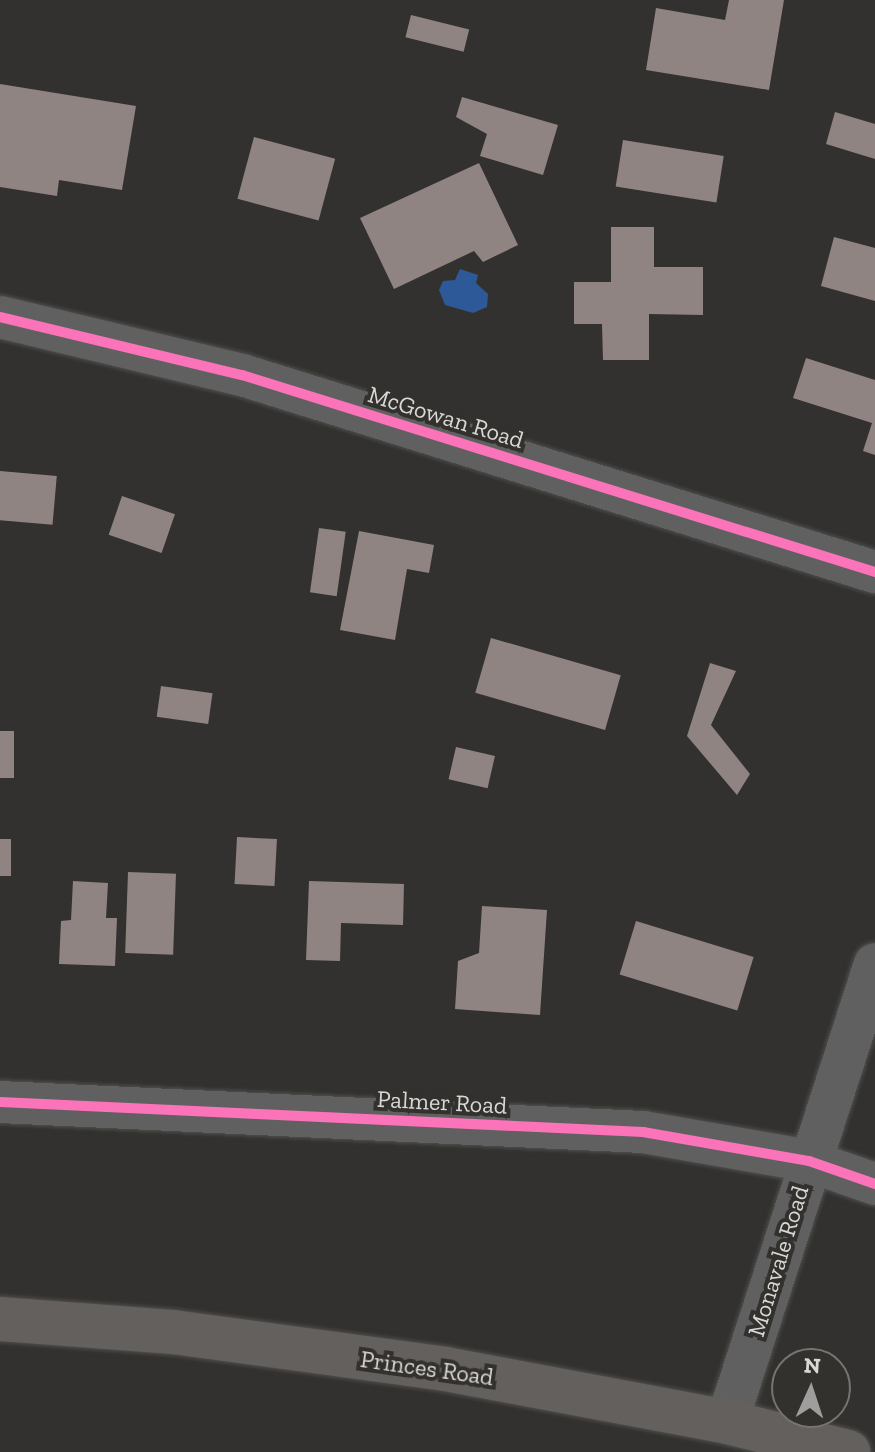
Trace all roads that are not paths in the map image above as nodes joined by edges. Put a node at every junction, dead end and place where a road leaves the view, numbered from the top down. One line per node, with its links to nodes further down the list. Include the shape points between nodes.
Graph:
1 (0, 317): 2 (street, McGowan Road, via 242,375)
2 (875, 572)
3 (875, 964): 5 (street, Monavale Road)
4 (0, 1102): 5 (street, Palmer Road, via 643,1132)
5 (809, 1161): 6 (street, Palmer Road); 8 (street, Monavale Road)
6 (875, 1184)
7 (0, 1319): 8 (main road, Princes Road, via 173,1332 445,1369)
8 (727, 1422): 9 (main road, Princes Road)
9 (848, 1452)

